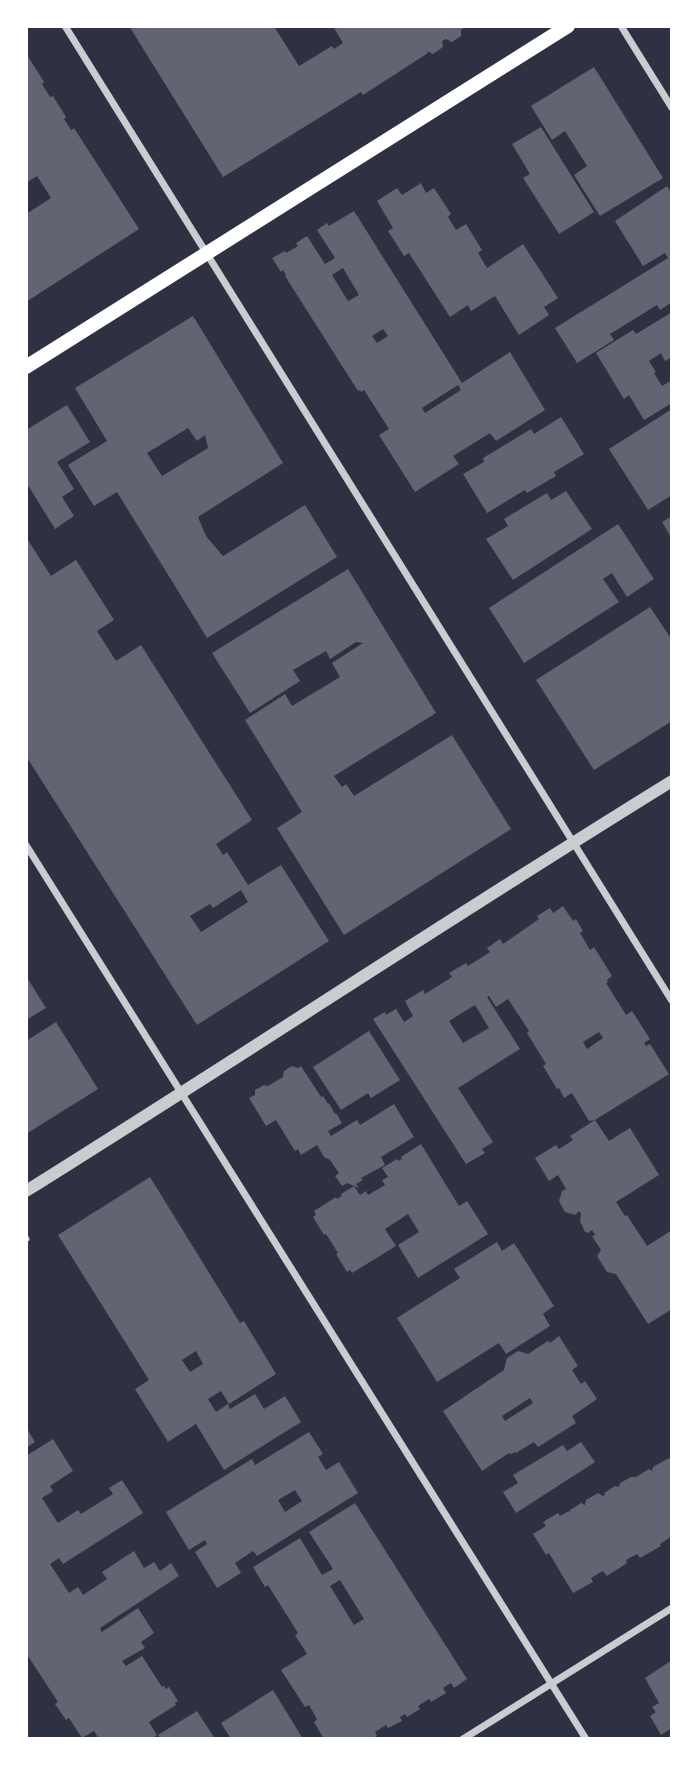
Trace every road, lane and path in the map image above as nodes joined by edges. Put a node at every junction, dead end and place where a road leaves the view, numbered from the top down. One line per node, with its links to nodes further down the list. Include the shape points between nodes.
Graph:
1 (65, 26): 5 (street)
2 (568, 26): 5 (main road)
3 (621, 26): 4 (street)
4 (672, 108)
5 (207, 253): 6 (main road); 8 (street)
6 (26, 367)
7 (672, 781): 8 (street)
8 (572, 842): 10 (street); 11 (street)
9 (26, 845): 11 (street)
10 (672, 1001)
11 (181, 1094): 12 (street); 14 (street)
12 (26, 1191)
13 (672, 1608): 14 (street)
14 (551, 1683): 15 (street); 16 (street)
15 (463, 1739)
16 (586, 1739)

